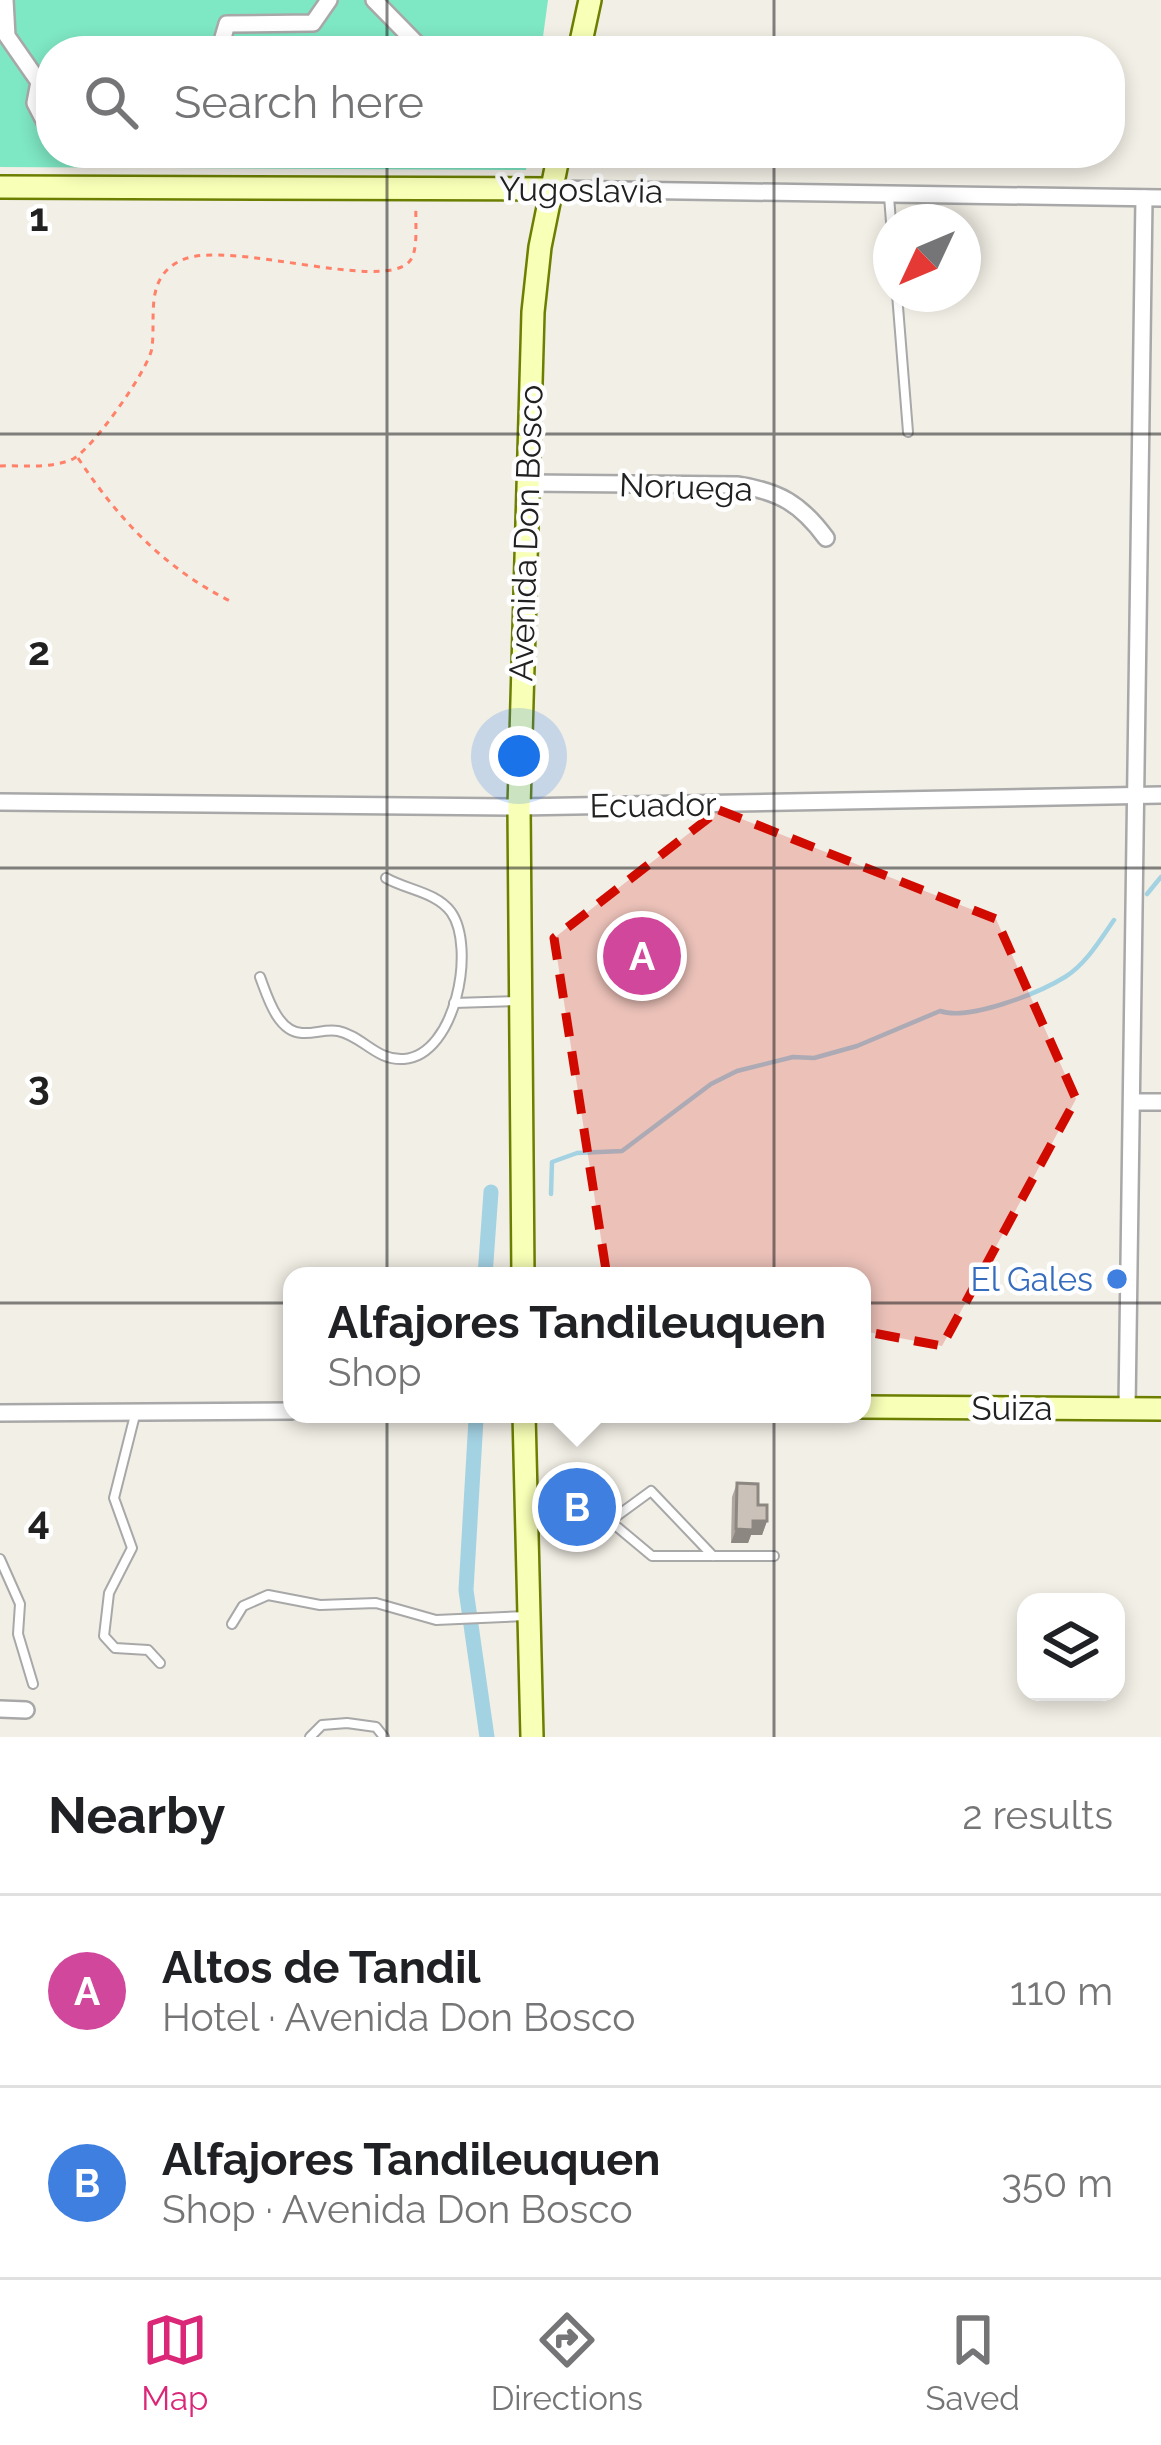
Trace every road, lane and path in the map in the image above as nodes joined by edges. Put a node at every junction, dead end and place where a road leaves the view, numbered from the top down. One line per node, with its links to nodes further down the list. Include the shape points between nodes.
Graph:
1 (5, 0): 8 (street, via 7,36)
2 (329, 0): 5 (street, via 313,23 227,24)
3 (374, 0): 6 (street)
4 (590, 0): 7 (main road)
5 (223, 36)
6 (409, 36)
7 (582, 36)
8 (36, 78)
9 (556, 168): 12 (main road, Avenida Don Bosco)
10 (0, 187): 11 (main road, Yugoslavia)
11 (417, 189): 12 (main road, Yugoslavia); 18 (path, via 414,253 402,266 341,269 207,254 171,266 153,297 143,376)
12 (552, 189): 13 (street, Yugoslavia); 20 (main road, Avenida Don Bosco, via 533,312)
13 (889, 194): 14 (street, Yugoslavia); 15 (lane)
14 (1152, 198): 23 (street)
15 (890, 204)
16 (898, 312): 17 (lane)
17 (908, 432)
18 (77, 457): 19 (path); 22 (path, via 163,560)
19 (0, 466)
20 (528, 483): 21 (street, Noruega, via 764,489 807,513); 26 (main road, Avenida Don Bosco)
21 (826, 538)
22 (232, 602)
23 (1137, 795): 24 (street, Ecuador); 26 (street, Ecuador); 31 (street)
24 (1161, 795)
25 (0, 802): 26 (street, Ecuador)
26 (519, 808): 29 (main road, Avenida Don Bosco)
27 (386, 878): 30 (lane, via 454,916)
28 (260, 977): 30 (lane, via 289,1029 353,1035 397,1060 438,1040)
29 (520, 1001): 30 (lane); 33 (main road, Avenida Don Bosco)
30 (454, 1003)
31 (1133, 1102): 32 (street); 35 (street)
32 (1161, 1102)
33 (523, 1267)
34 (871, 1407): 35 (main road, Suiza)
35 (1126, 1408): 36 (main road, Suiza)
36 (1161, 1409)
37 (283, 1411): 38 (street)
38 (136, 1414): 39 (street); 48 (lane, via 114,1498 132,1548 109,1593 104,1636 116,1648 148,1650)
39 (1, 1419)
40 (524, 1423): 41 (main road)
41 (526, 1520): 42 (lane); 46 (main road)
42 (610, 1521): 43 (lane, via 652,1556); 43 (lane, via 651,1491)
43 (713, 1556): 44 (lane)
44 (774, 1556)
45 (0, 1559): 49 (lane, via 20,1604 18,1634)
46 (528, 1616): 47 (lane, via 436,1620 376,1603 320,1605 268,1595 243,1606); 54 (main road)
47 (232, 1624)
48 (160, 1663)
49 (33, 1684)
50 (0, 1709): 51 (street)
51 (26, 1710)
52 (310, 1737): 53 (lane, via 322,1725 347,1723 376,1727)
53 (384, 1737)
54 (532, 1737)

